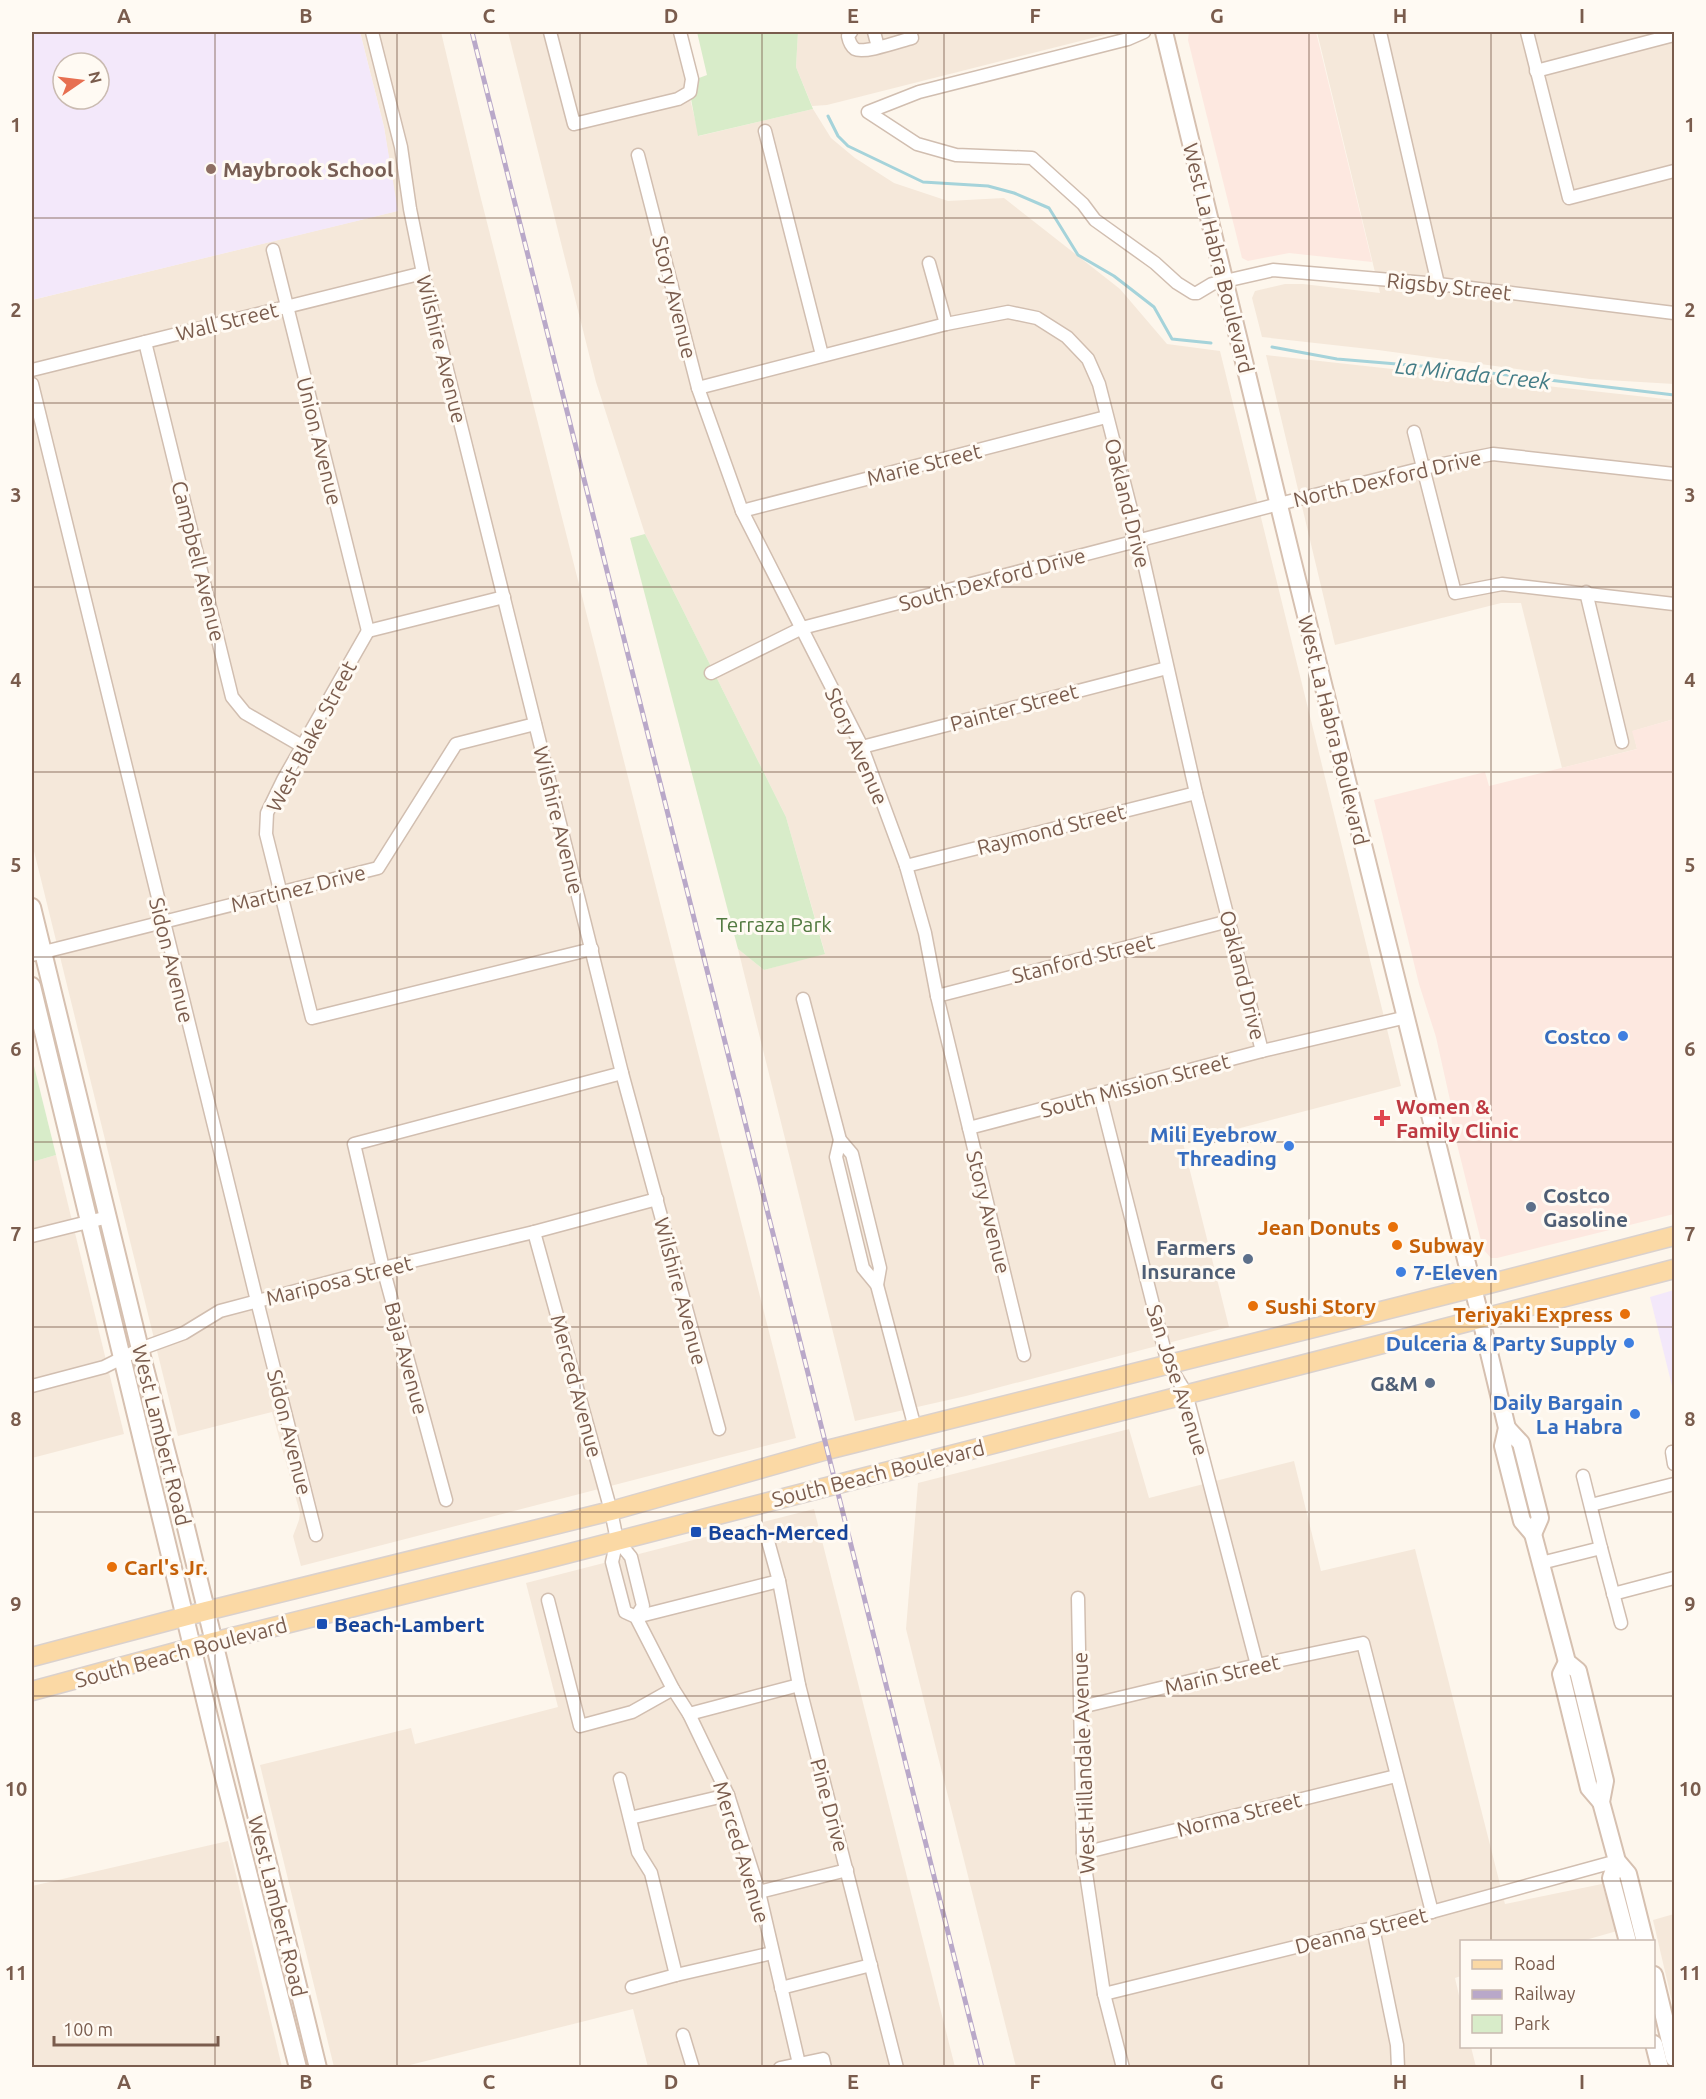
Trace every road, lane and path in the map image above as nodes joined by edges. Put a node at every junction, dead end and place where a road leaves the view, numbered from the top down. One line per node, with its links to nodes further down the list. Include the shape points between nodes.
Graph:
1 (372, 32): 19 (street, Wilshire Avenue, via 401,147)
2 (550, 32): 3 (street, via 574,124 678,99 690,92 692,79)
3 (680, 32)
4 (851, 32): 12 (street, via 850,43 855,49)
5 (874, 32): 12 (street)
6 (910, 32): 12 (street, via 912,38)
7 (1144, 32): 20 (street, Rigsby Street, via 918,92 868,112 917,144 956,155 1032,158 1095,220 1155,262 1177,283 1197,293)
8 (1164, 32): 20 (main road, West La Habra Boulevard)
9 (1380, 32): 21 (street)
10 (1527, 32): 13 (street)
11 (1674, 35): 13 (street)
12 (878, 47)
13 (1536, 71): 16 (street, via 1569,198)
14 (765, 131): 26 (street)
15 (638, 155): 29 (street, Story Avenue)
16 (1674, 171)
17 (273, 250): 22 (street, Union Avenue)
18 (929, 263): 24 (street)
19 (423, 273): 22 (street, Wall Street); 38 (street, Wilshire Avenue)
20 (1224, 280): 21 (street, Rigsby Street, via 1273,270); 34 (main road, West La Habra Boulevard)
21 (1438, 284): 23 (street, Rigsby Street)
22 (286, 306): 25 (street, Wall Street); 41 (street, Union Avenue)
23 (1674, 313)
24 (946, 324): 26 (street, Oakland Drive); 30 (street, Oakland Drive, via 1008,312 1037,318 1067,337 1088,359 1099,384)
25 (145, 342): 27 (street, Wall Street); 46 (street, Campbell Avenue, via 232,697 245,713)
26 (822, 355): 29 (street, Oakland Drive)
27 (32, 370)
28 (32, 384): 53 (street, Sidon Avenue)
29 (698, 388): 35 (street, Story Avenue)
30 (1106, 417): 35 (street, Marie Street); 36 (street, Oakland Drive)
31 (1414, 432): 32 (street)
32 (1423, 468): 33 (street, North Dexford Drive, via 1493,453); 34 (street, North Dexford Drive); 37 (street, via 1455,593 1502,584)
33 (1674, 474)
34 (1279, 504): 36 (street, South Dexford Drive); 59 (main road, West La Habra Boulevard)
35 (742, 511): 40 (street, Story Avenue)
36 (1139, 541): 40 (street, South Dexford Drive); 42 (street, Oakland Drive)
37 (1586, 592): 39 (street); 45 (street)
38 (504, 597): 41 (street); 44 (street, Wilshire Avenue)
39 (1674, 604)
40 (802, 628): 43 (street, South Dexford Drive); 47 (street, Story Avenue)
41 (368, 631): 46 (street, West Blake Street)
42 (1167, 668): 47 (street, Painter Street); 48 (street, Oakland Drive)
43 (711, 673)
44 (535, 724): 50 (street, Martinez Drive, via 456,744 378,868); 54 (street, Wilshire Avenue)
45 (1622, 742)
46 (302, 746): 50 (street, West Blake Street, via 267,813 266,834)
47 (862, 747): 49 (street, Story Avenue)
48 (1196, 793): 49 (street, Raymond Street); 52 (street, Oakland Drive)
49 (906, 866): 57 (street, Story Avenue)
50 (281, 893): 53 (street, Martinez Drive); 54 (street, West Blake Street, via 312,1018)
51 (32, 907): 55 (main road, West Lambert Road)
52 (1229, 921): 57 (street, Stanford Street); 60 (street, Oakland Drive)
53 (163, 922): 55 (street, Martinez Drive); 73 (street, Sidon Avenue)
54 (592, 949): 61 (street, Wilshire Avenue)
55 (37, 953): 65 (main road, West Lambert Road)
56 (32, 986): 66 (main road, West Lambert Road)
57 (937, 996): 63 (street, Story Avenue)
58 (803, 999): 81 (street, via 840,1140 852,1154 880,1268 877,1285)
59 (1407, 1017): 60 (street, South Mission Street); 72 (main road, West La Habra Boulevard)
60 (1262, 1051): 62 (street, South Mission Street)
61 (622, 1073): 64 (street, Wilshire Avenue); 70 (street, Baja Avenue, via 354,1144)
62 (1100, 1095): 63 (street, South Mission Street); 78 (street, San Jose Avenue)
63 (969, 1128): 76 (street, Story Avenue)
64 (657, 1199): 67 (street, Mariposa Street); 82 (street, Wilshire Avenue)
65 (108, 1217): 66 (street); 75 (main road, West Lambert Road)
66 (88, 1222): 68 (street); 77 (main road, West Lambert Road)
67 (534, 1232): 70 (street, Mariposa Street); 87 (street, Merced Avenue)
68 (32, 1236)
69 (1674, 1236): 72 (main road, South Beach Boulevard)
70 (383, 1268): 73 (street, Mariposa Street); 85 (street, Baja Avenue)
71 (1674, 1269): 74 (main road, South Beach Boulevard)
72 (1473, 1288): 74 (main road, West La Habra Boulevard); 78 (main road, South Beach Boulevard)
73 (257, 1301): 75 (street, Mariposa Street, via 220,1311 184,1333); 88 (street, Sidon Avenue)
74 (1481, 1318): 80 (main road, South Beach Boulevard); 92 (main road, West La Habra Boulevard, via 1507,1428 1521,1443 1540,1518 1533,1534)
75 (140, 1349): 77 (street, Mariposa Street); 98 (main road, West Lambert Road)
76 (1024, 1355)
77 (122, 1358): 79 (street, Mariposa Street, via 104,1367); 99 (main road, West Lambert Road)
78 (1168, 1364): 80 (street, San Jose Avenue); 81 (main road, South Beach Boulevard)
79 (32, 1386)
80 (1186, 1393): 89 (main road, South Beach Boulevard); 105 (street, San Jose Avenue)
81 (915, 1428): 87 (main road, South Beach Boulevard)
82 (719, 1429)
83 (1583, 1476): 86 (street)
84 (1674, 1484): 86 (street)
85 (446, 1500)
86 (1591, 1505): 91 (street)
87 (610, 1511): 89 (street, Merced Avenue); 98 (main road, South Beach Boulevard)
88 (316, 1535)
89 (617, 1540): 100 (street, Merced Avenue, via 631,1557 643,1606); 100 (street, Merced Avenue, via 612,1562 625,1611); 102 (main road, South Beach Boulevard)
90 (768, 1541): 94 (street, Pine Drive)
91 (1601, 1548): 92 (street); 95 (street)
92 (1541, 1563): 116 (main road, West La Habra Boulevard, via 1567,1662 1578,1671 1605,1781 1601,1802)
93 (1674, 1578): 95 (street)
94 (779, 1581): 100 (street); 106 (street, Pine Drive)
95 (1613, 1594): 101 (street)
96 (1078, 1598): 109 (street, West Hillandale Avenue)
97 (548, 1600): 107 (street, via 580,1726 632,1712)
98 (206, 1611): 99 (main road, South Beach Boulevard); 102 (main road, West Lambert Road)
99 (186, 1616): 103 (main road, West Lambert Road); 104 (main road, South Beach Boulevard)
100 (636, 1617): 107 (street, Merced Avenue)
101 (1621, 1623)
102 (213, 1642): 103 (main road, South Beach Boulevard); 135 (main road, West Lambert Road)
103 (192, 1647): 108 (main road, South Beach Boulevard); 134 (main road, West Lambert Road)
104 (32, 1657)
105 (1257, 1665): 109 (street, Marin Street); 111 (street, Marin Street, via 1363,1643)
106 (799, 1685): 110 (street); 117 (street, Pine Drive)
107 (673, 1689): 110 (street, Merced Avenue)
108 (32, 1691)
109 (1081, 1707): 115 (street, West Hillandale Avenue)
110 (689, 1714): 113 (street, Merced Avenue)
111 (1396, 1776): 115 (street, Norma Street); 119 (street)
112 (620, 1779): 114 (street)
113 (728, 1795): 114 (street); 118 (street, Merced Avenue)
114 (630, 1818): 125 (street, via 638,1852 651,1874)
115 (1083, 1853): 129 (street, West Hillandale Avenue)
116 (1617, 1861): 119 (street, Deanna Street); 121 (main road, West La Habra Boulevard, via 1611,1878); 122 (main road, West La Habra Boulevard, via 1628,1874)
117 (847, 1870): 118 (street); 124 (street, Pine Drive)
118 (759, 1892): 123 (street, Merced Avenue)
119 (1432, 1912): 120 (street, Deanna Street)
120 (1373, 1928): 129 (street, Deanna Street); 141 (street)
121 (1628, 1940)
122 (1645, 1940)
123 (772, 1953): 125 (street); 128 (street, Merced Avenue)
124 (871, 1965): 128 (street); 139 (street, Pine Drive)
125 (676, 1975): 127 (street)
126 (1655, 1983): 132 (main road)
127 (632, 1987)
128 (781, 1988): 133 (street, Merced Avenue)
129 (1104, 1994): 140 (street, West Hillandale Avenue)
130 (683, 2035): 136 (street)
131 (1654, 2048): 142 (main road)
132 (1674, 2058)
133 (800, 2065): 137 (street); 138 (street, via 823,2059)
134 (298, 2067)
135 (318, 2067)
136 (693, 2067)
137 (780, 2067)
138 (825, 2067)
139 (897, 2067)
140 (1123, 2067)
141 (1398, 2067)
142 (1660, 2067)

